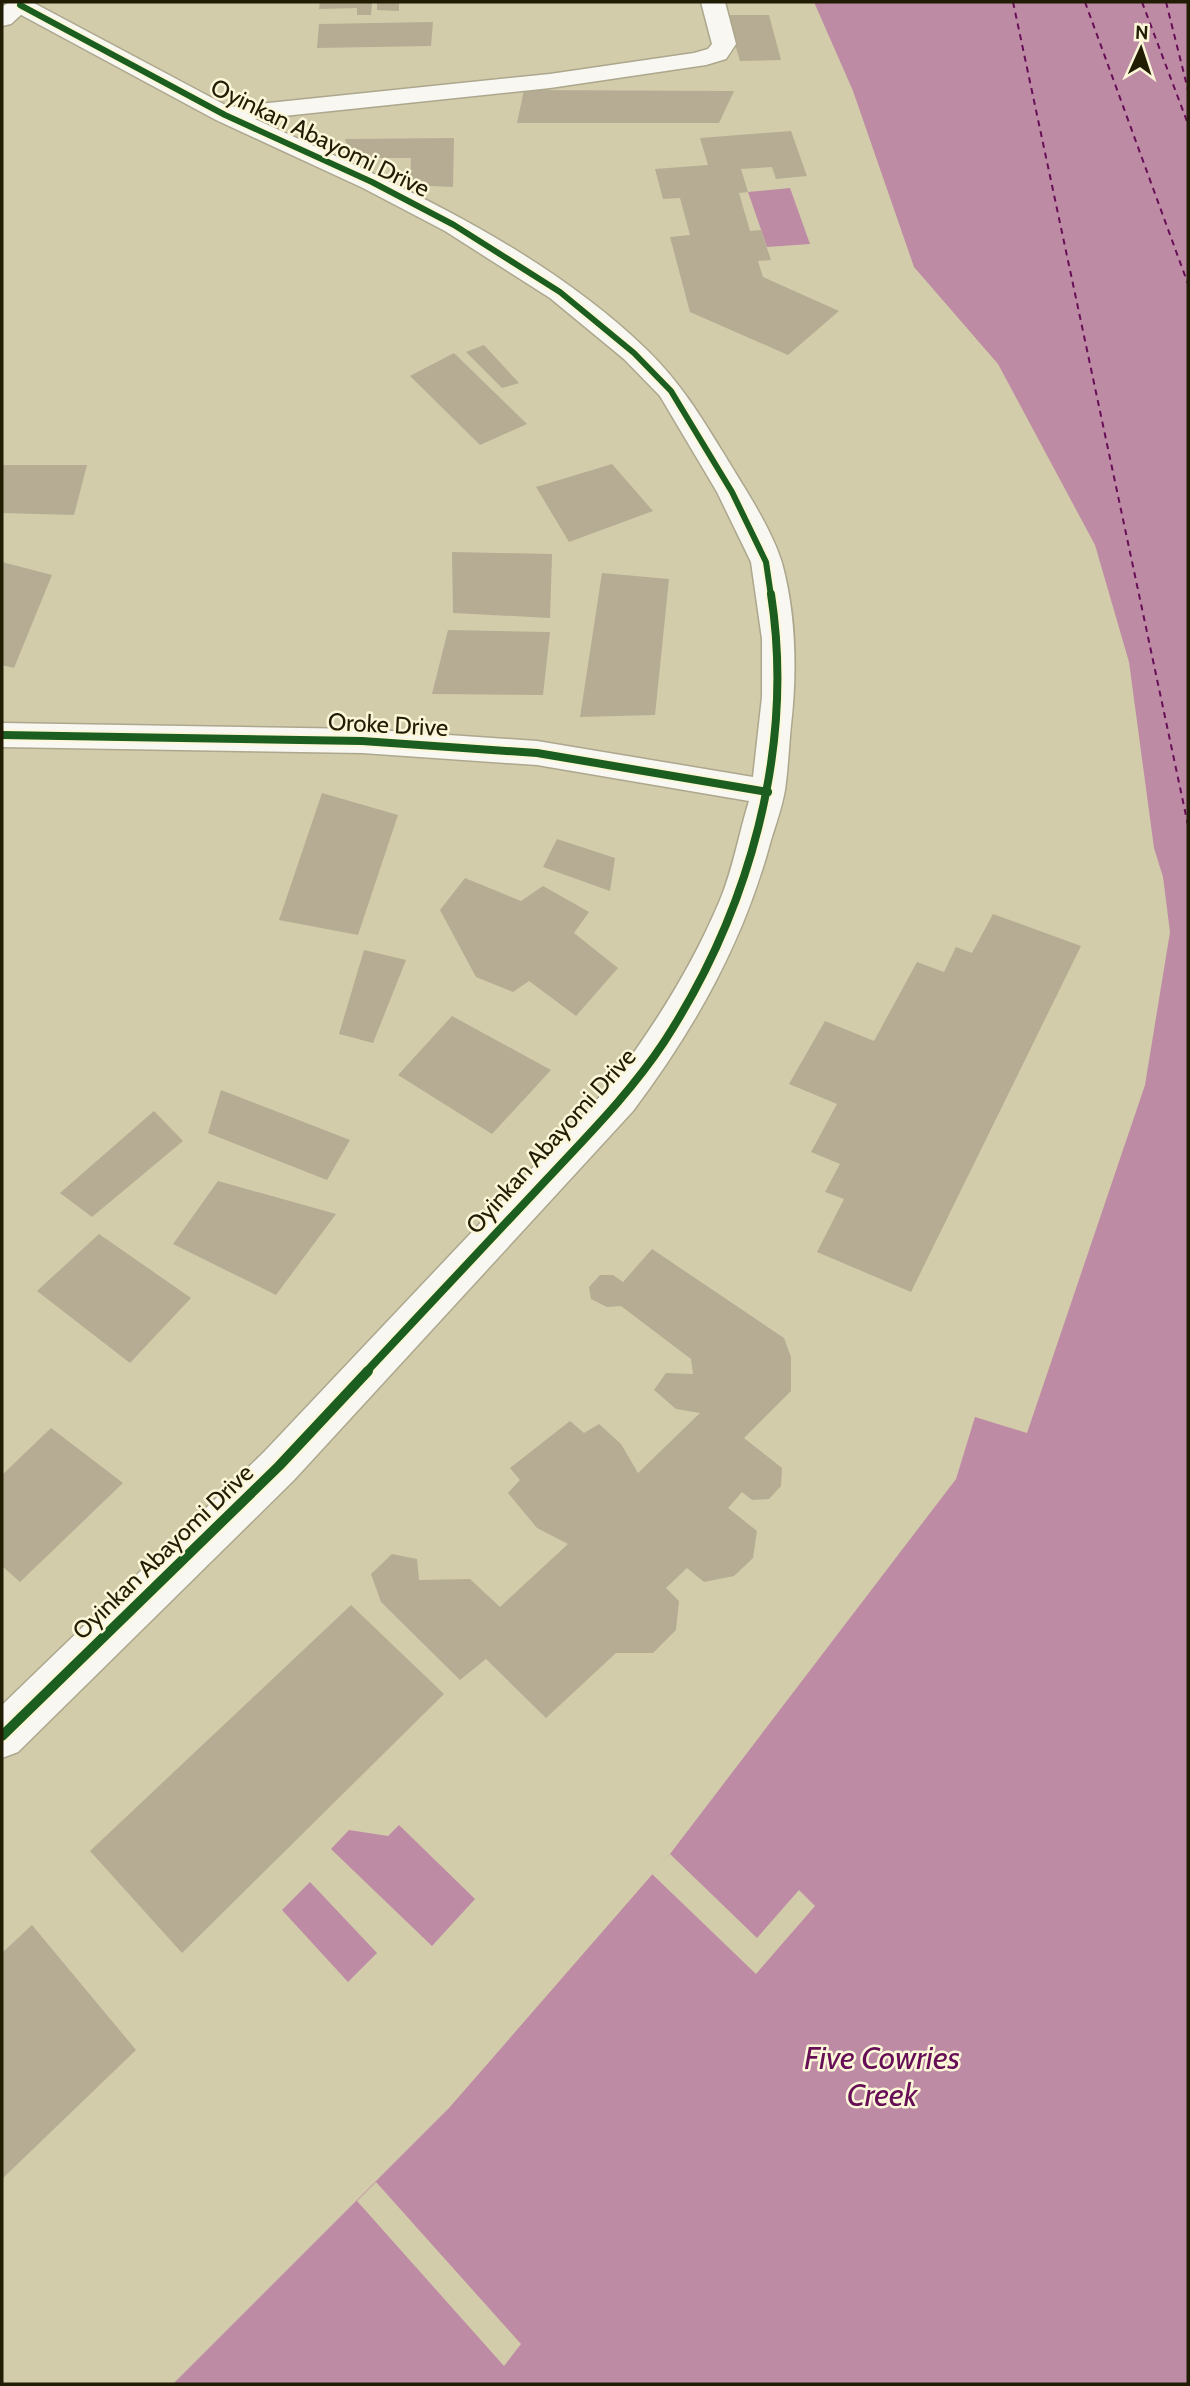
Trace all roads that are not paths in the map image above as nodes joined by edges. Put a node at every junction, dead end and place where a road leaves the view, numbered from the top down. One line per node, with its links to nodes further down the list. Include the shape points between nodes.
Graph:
1 (713, 2): 3 (street, via 724,44 717,54 697,60 550,81)
2 (15, 9): 3 (street, Oyinkan Abayomi Drive)
3 (225, 115): 5 (street, Oyinkan Abayomi Drive, via 372,182 509,259 634,352 671,391 732,492 766,562 778,639 778,697)
4 (2, 735): 5 (street, Oroke Drive, via 362,741 537,753)
5 (768, 792): 6 (street, Oyinkan Abayomi Drive, via 738,898 715,947 664,1042 620,1100 279,1466)
6 (2, 1736)

